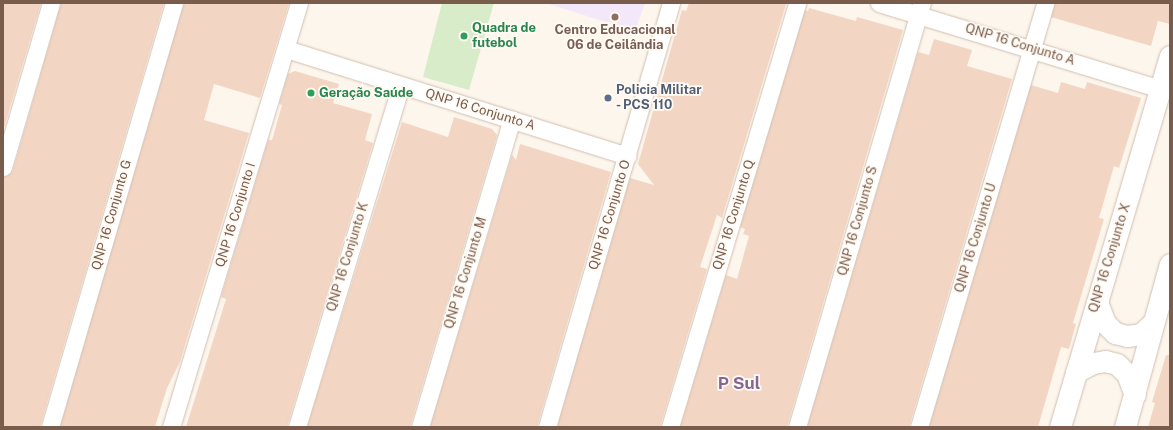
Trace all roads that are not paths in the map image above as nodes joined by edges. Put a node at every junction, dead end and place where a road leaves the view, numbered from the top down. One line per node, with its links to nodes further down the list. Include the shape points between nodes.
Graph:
1 (51, 3): 16 (street)
2 (174, 3): 22 (street, QNP 16 Conjunto G)
3 (299, 3): 10 (street, QNP 16 Conjunto I)
4 (671, 3): 15 (street, QNP 16 Conjunto O)
5 (797, 3): 27 (street, QNP 16 Conjunto Q)
6 (879, 3): 8 (street, QNP 16 Conjunto A)
7 (1045, 3): 9 (street, QNP 16 Conjunto U)
8 (920, 9): 9 (street, QNP 16 Conjunto A); 28 (street, QNP 16 Conjunto S)
9 (1032, 48): 13 (street, QNP 16 Conjunto A); 29 (street, QNP 16 Conjunto U)
10 (286, 49): 12 (street, QNP 16 Conjunto A); 23 (street, QNP 16 Conjunto I)
11 (1170, 56): 13 (street, QNP 16 Conjunto X)
12 (400, 87): 14 (street, QNP 16 Conjunto A); 24 (street, QNP 16 Conjunto K)
13 (1160, 90): 18 (street, QNP 16 Conjunto X)
14 (512, 119): 15 (street, QNP 16 Conjunto A); 25 (street, QNP 16 Conjunto M)
15 (628, 156): 26 (street, QNP 16 Conjunto O)
16 (3, 167)
17 (1170, 264): 19 (street)
18 (1097, 302): 19 (street, via 1105,323 1115,333 1127,336 1141,334); 20 (street, QNP 16 Conjunto X)
19 (1153, 323): 21 (street)
20 (1076, 372): 21 (street, via 1105,360 1118,364 1127,374); 30 (street, QNP 16 Conjunto X)
21 (1135, 395): 31 (street)
22 (50, 427)
23 (172, 427)
24 (297, 427)
25 (420, 427)
26 (547, 427)
27 (670, 427)
28 (797, 427)
29 (919, 427)
30 (1060, 427)
31 (1125, 427)

